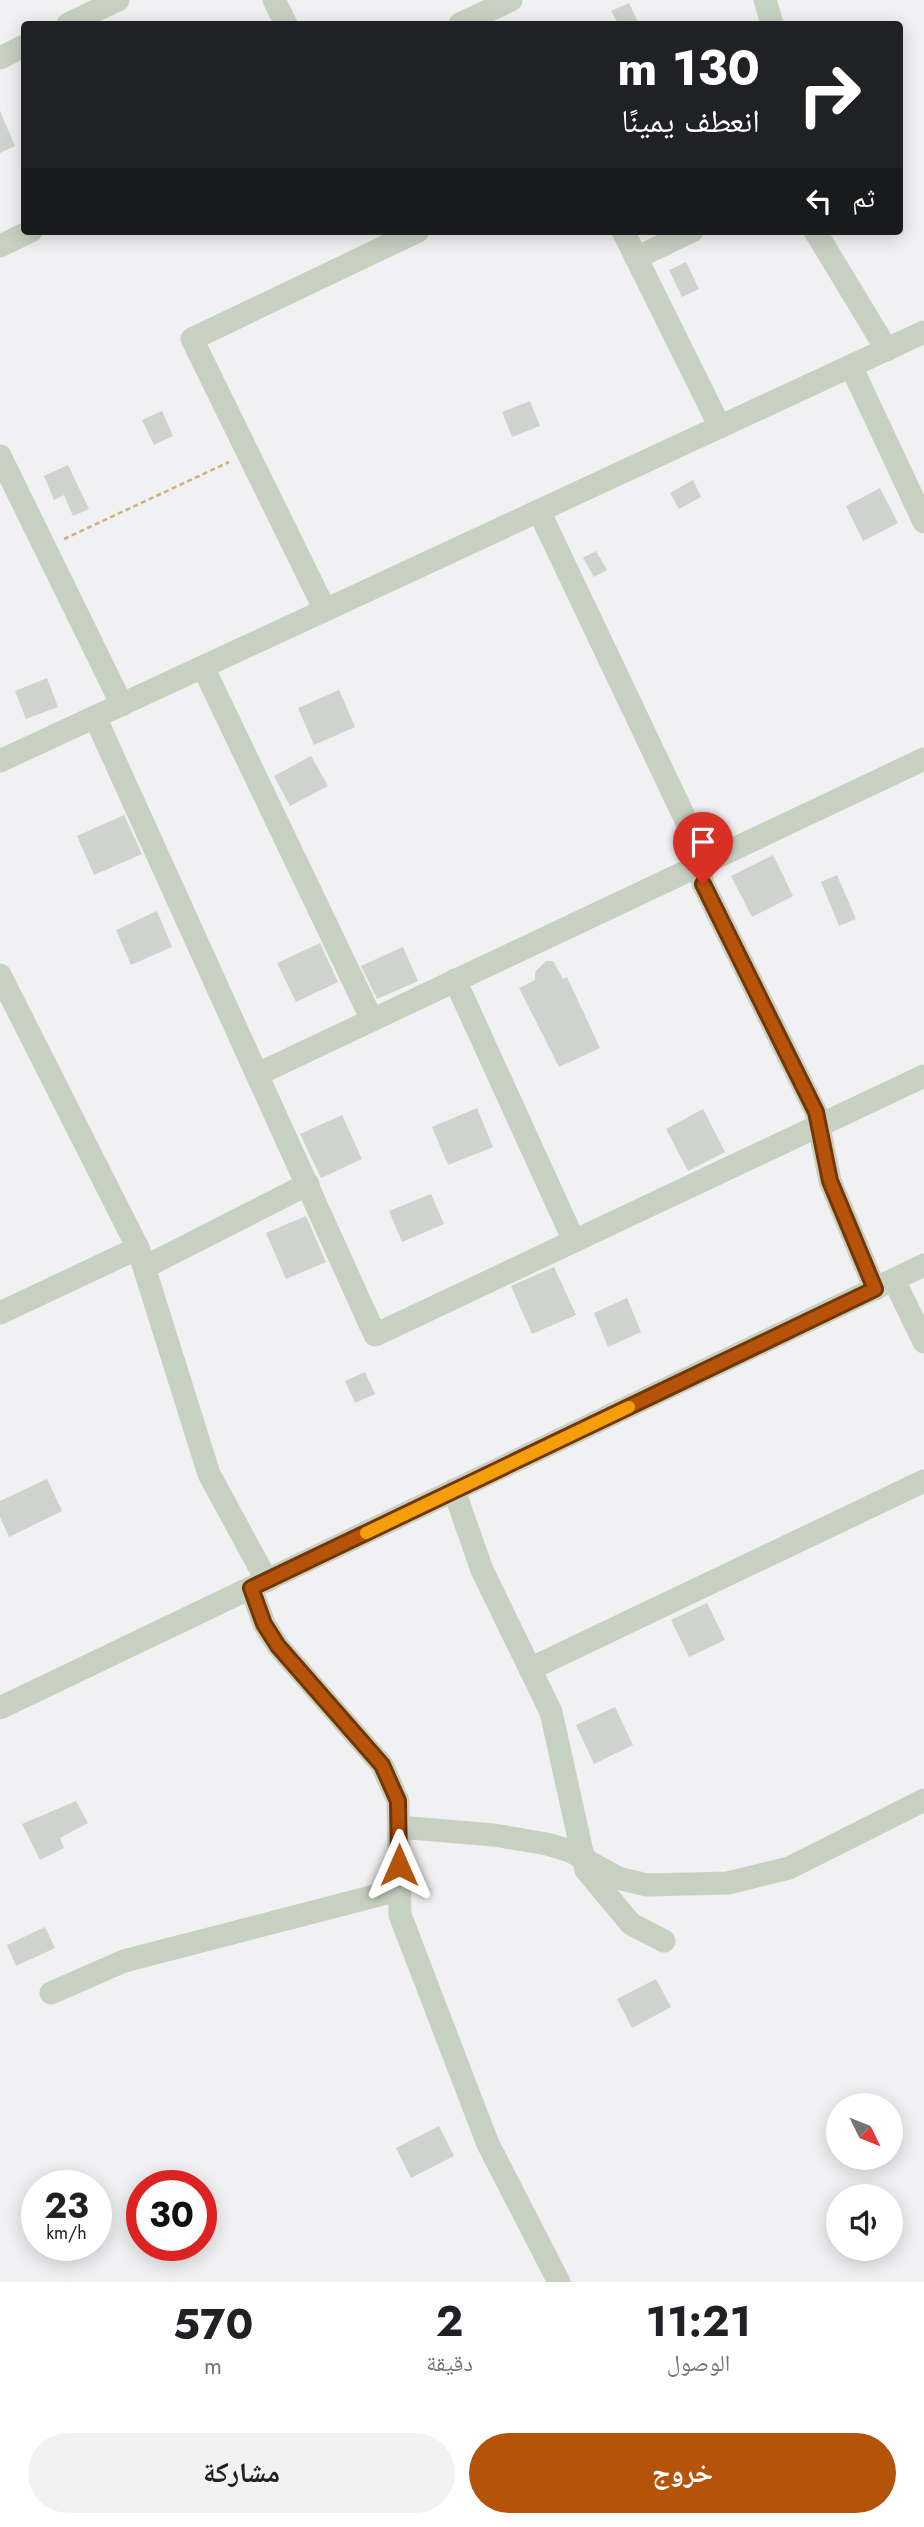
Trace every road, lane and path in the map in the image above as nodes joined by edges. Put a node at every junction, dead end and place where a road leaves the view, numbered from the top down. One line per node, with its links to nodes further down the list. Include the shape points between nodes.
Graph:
1 (118, 0): 4 (street)
2 (274, 0): 5 (street)
3 (511, 0): 6 (street)
4 (74, 21)
5 (284, 21)
6 (466, 21)
7 (21, 48): 8 (street)
8 (0, 58)
9 (23, 235): 15 (street)
10 (400, 235): 14 (street)
11 (625, 235): 16 (street)
12 (684, 235): 16 (street)
13 (817, 235): 18 (street)
14 (383, 239): 21 (street, via 192,339)
15 (0, 246)
16 (636, 258): 20 (street)
17 (924, 332): 18 (street)
18 (887, 349): 19 (street)
19 (851, 366): 20 (street); 24 (street)
20 (720, 428): 23 (street)
21 (248, 453): 25 (path); 26 (street)
22 (0, 456): 25 (street)
23 (539, 511): 26 (street); 32 (street, via 692,834)
24 (924, 522)
25 (45, 548): 28 (street)
26 (325, 610): 27 (street)
27 (203, 667): 28 (street); 35 (street)
28 (122, 705): 29 (street)
29 (95, 718): 31 (street); 36 (street)
30 (924, 759): 32 (street)
31 (0, 761)
32 (699, 865): 34 (street); 38 (street, via 703,884)
33 (0, 975): 41 (street)
34 (455, 981): 35 (street); 40 (street)
35 (372, 1020): 36 (street)
36 (258, 1074): 39 (street)
37 (924, 1076): 38 (street)
38 (819, 1126): 40 (street); 43 (street, via 830,1181)
39 (308, 1184): 40 (street, via 375,1335); 41 (street)
40 (574, 1241)
41 (141, 1258): 44 (street); 48 (street, via 209,1474)
42 (924, 1265): 43 (street)
43 (885, 1284): 45 (street); 47 (street)
44 (0, 1313)
45 (924, 1342)
46 (924, 1481): 49 (street)
47 (454, 1490): 48 (street); 49 (street, via 482,1570)
48 (259, 1584): 50 (street); 52 (street, via 264,1624 278,1646 382,1765 398,1801)
49 (530, 1669): 53 (street, via 551,1712)
50 (0, 1708)
51 (924, 1800): 53 (street, via 789,1868 728,1884 647,1885 618,1878)
52 (399, 1827): 53 (street, via 547,1844); 54 (street)
53 (583, 1859): 55 (street, via 586,1870 631,1924)
54 (398, 1890): 56 (street, via 124,1961); 57 (street, via 402,1924 488,2144)
55 (664, 1941)
56 (51, 1993)
57 (559, 2282)

